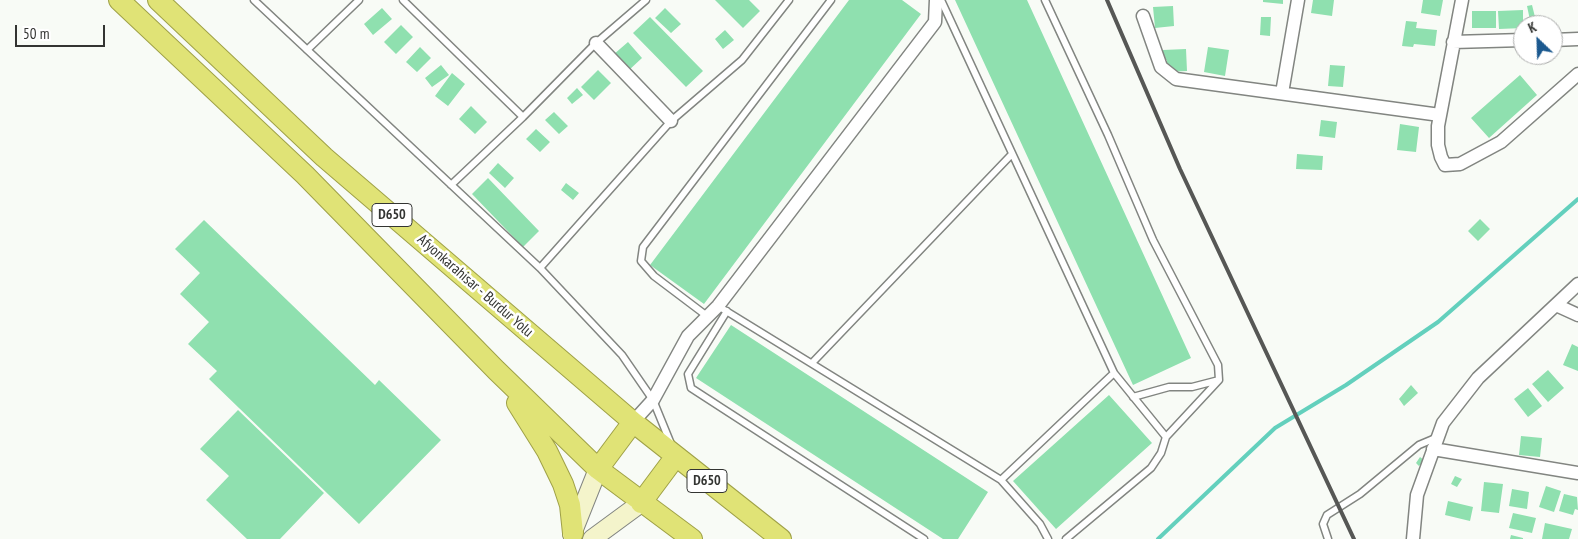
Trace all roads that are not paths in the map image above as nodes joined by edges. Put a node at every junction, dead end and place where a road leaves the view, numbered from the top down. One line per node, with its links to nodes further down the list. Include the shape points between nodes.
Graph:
1 (119, 0): 35 (highway, D650, via 305,176)
2 (158, 0): 40 (highway, Afyonkarahisar - Burdur Yolu / D650, via 324,157)
3 (254, 0): 20 (lane)
4 (359, 0): 20 (lane)
5 (403, 0): 24 (lane)
6 (646, 0): 19 (lane)
7 (789, 0): 25 (lane, via 742,60)
8 (831, 0): 33 (lane, via 643,247 641,261 654,276)
9 (936, 0): 31 (street, via 935,22)
10 (941, 0): 26 (lane)
11 (1044, 0): 37 (lane, via 1153,240 1218,364)
12 (1298, 0): 22 (street)
13 (1462, 0): 18 (street)
14 (1143, 16): 22 (street, via 1161,67 1176,79)
15 (1578, 39): 17 (street)
16 (1513, 40): 18 (street)
17 (1563, 40)
18 (1453, 42): 23 (street)
19 (596, 43): 24 (lane); 25 (street)
20 (307, 50): 27 (lane)
21 (1578, 74): 23 (street, via 1501,142 1460,164 1445,165 1440,158)
22 (1282, 93): 23 (street)
23 (1440, 115)
24 (523, 117): 27 (lane)
25 (671, 121): 28 (lane)
26 (1012, 154): 34 (lane); 36 (lane)
27 (451, 185): 28 (lane)
28 (540, 268): 39 (lane, via 622,355)
29 (1578, 284): 30 (street)
30 (1556, 304): 32 (street); 42 (street, via 1478,378 1442,423)
31 (722, 308): 33 (street); 34 (lane); 53 (lane, via 688,374 691,388)
32 (1578, 315)
33 (707, 316): 39 (street, via 688,336)
34 (812, 363): 47 (lane)
35 (496, 370): 45 (highway, D650); 49 (highway, via 548,451 570,504)
36 (1114, 373): 38 (lane); 47 (lane)
37 (1219, 380): 38 (lane, via 1192,387 1169,386); 41 (lane)
38 (1133, 397): 41 (lane)
39 (653, 400): 40 (street); 44 (lane)
40 (633, 422): 44 (highway, Afyonkarahisar - Burdur Yolu / D650); 45 (highway)
41 (1166, 437): 55 (lane, via 1151,468)
42 (1438, 437): 43 (street); 56 (lane, via 1419,445 1360,494 1328,515 1323,524)
43 (1433, 449): 46 (street); 57 (street, via 1417,495)
44 (676, 456): 48 (highway); 52 (highway, Afyonkarahisar - Burdur Yolu / D650)
45 (598, 469): 48 (highway, D650); 49 (main road)
46 (1578, 474)
47 (1001, 480): 54 (lane, via 1040,524)
48 (640, 503): 50 (main road); 51 (highway, D650)
49 (572, 536)
50 (592, 539)
51 (692, 539)
52 (781, 539)
53 (924, 539)
54 (1048, 539)
55 (1066, 539)
56 (1328, 539)
57 (1413, 539)

